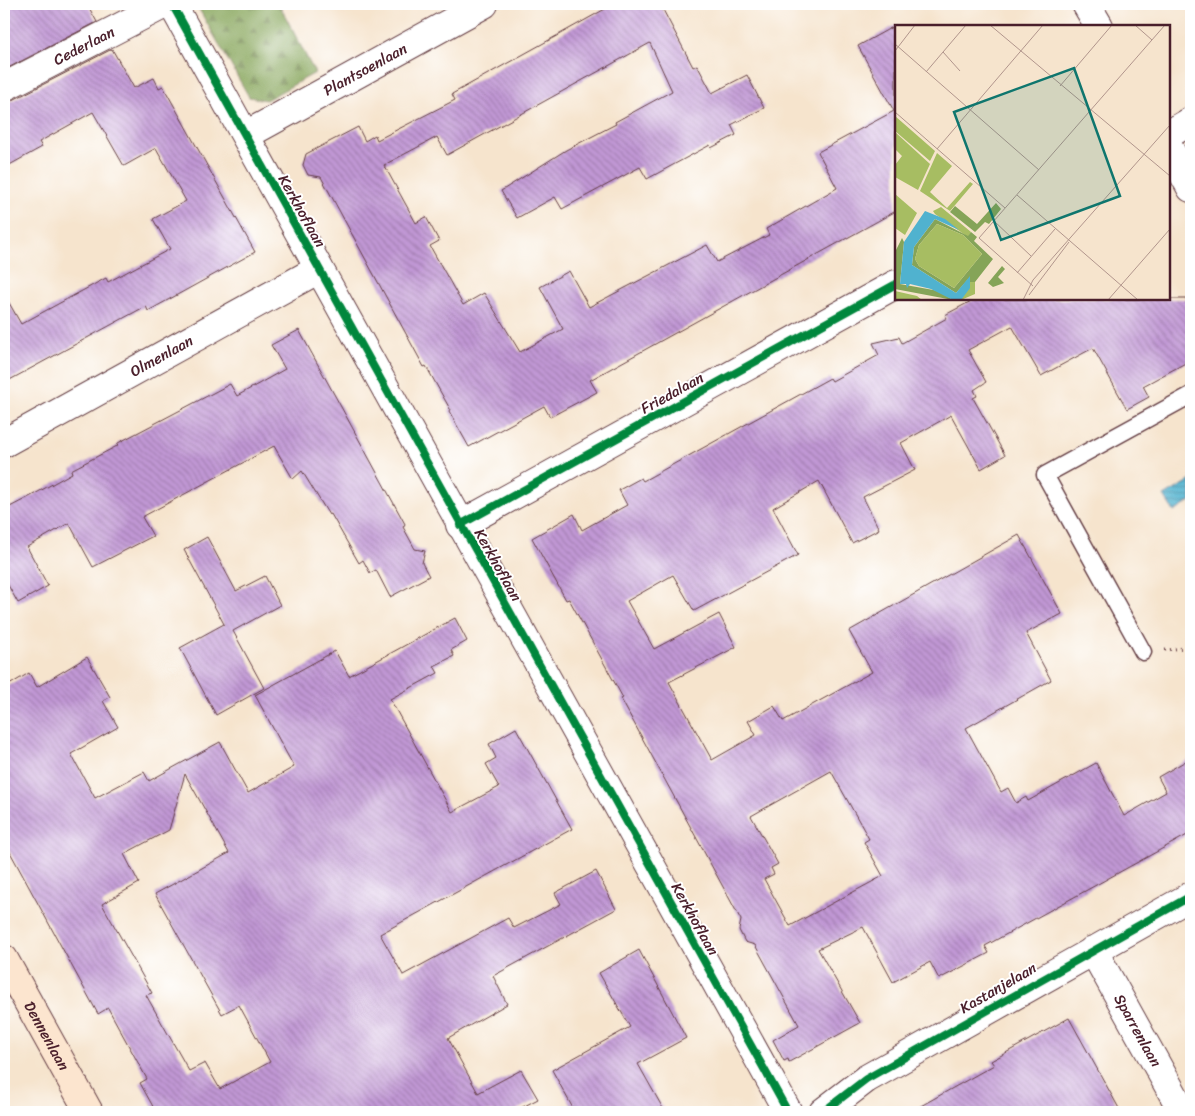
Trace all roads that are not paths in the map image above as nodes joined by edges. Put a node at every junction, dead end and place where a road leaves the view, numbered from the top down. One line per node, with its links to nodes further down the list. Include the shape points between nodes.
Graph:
1 (164, 4): 6 (street, Cederlaan)
2 (172, 4): 9 (street, Kerkhoflaan)
3 (484, 4): 9 (street, Plantsoenlaan)
4 (1086, 4): 5 (street)
5 (1098, 25)
6 (4, 87)
7 (1191, 121): 8 (street)
8 (1170, 133)
9 (246, 136): 12 (street, Kerkhoflaan)
10 (1170, 150): 11 (street)
11 (1191, 188)
12 (319, 269): 15 (street, Olmenlaan); 16 (street, Kerkhoflaan)
13 (895, 285): 16 (street, Friedalaan)
14 (1191, 395): 17 (lane, via 1045,475)
15 (4, 443)
16 (460, 525): 22 (street, Kerkhoflaan)
17 (1143, 652)
18 (1191, 896): 19 (street, Kastanjelaan)
19 (1093, 950): 23 (street, Kastanjelaan, via 866,1079); 24 (street, Sparrenlaan)
20 (4, 959): 21 (main road, Dennenlaan)
21 (89, 1112)
22 (788, 1112)
23 (823, 1112)
24 (1184, 1112)

